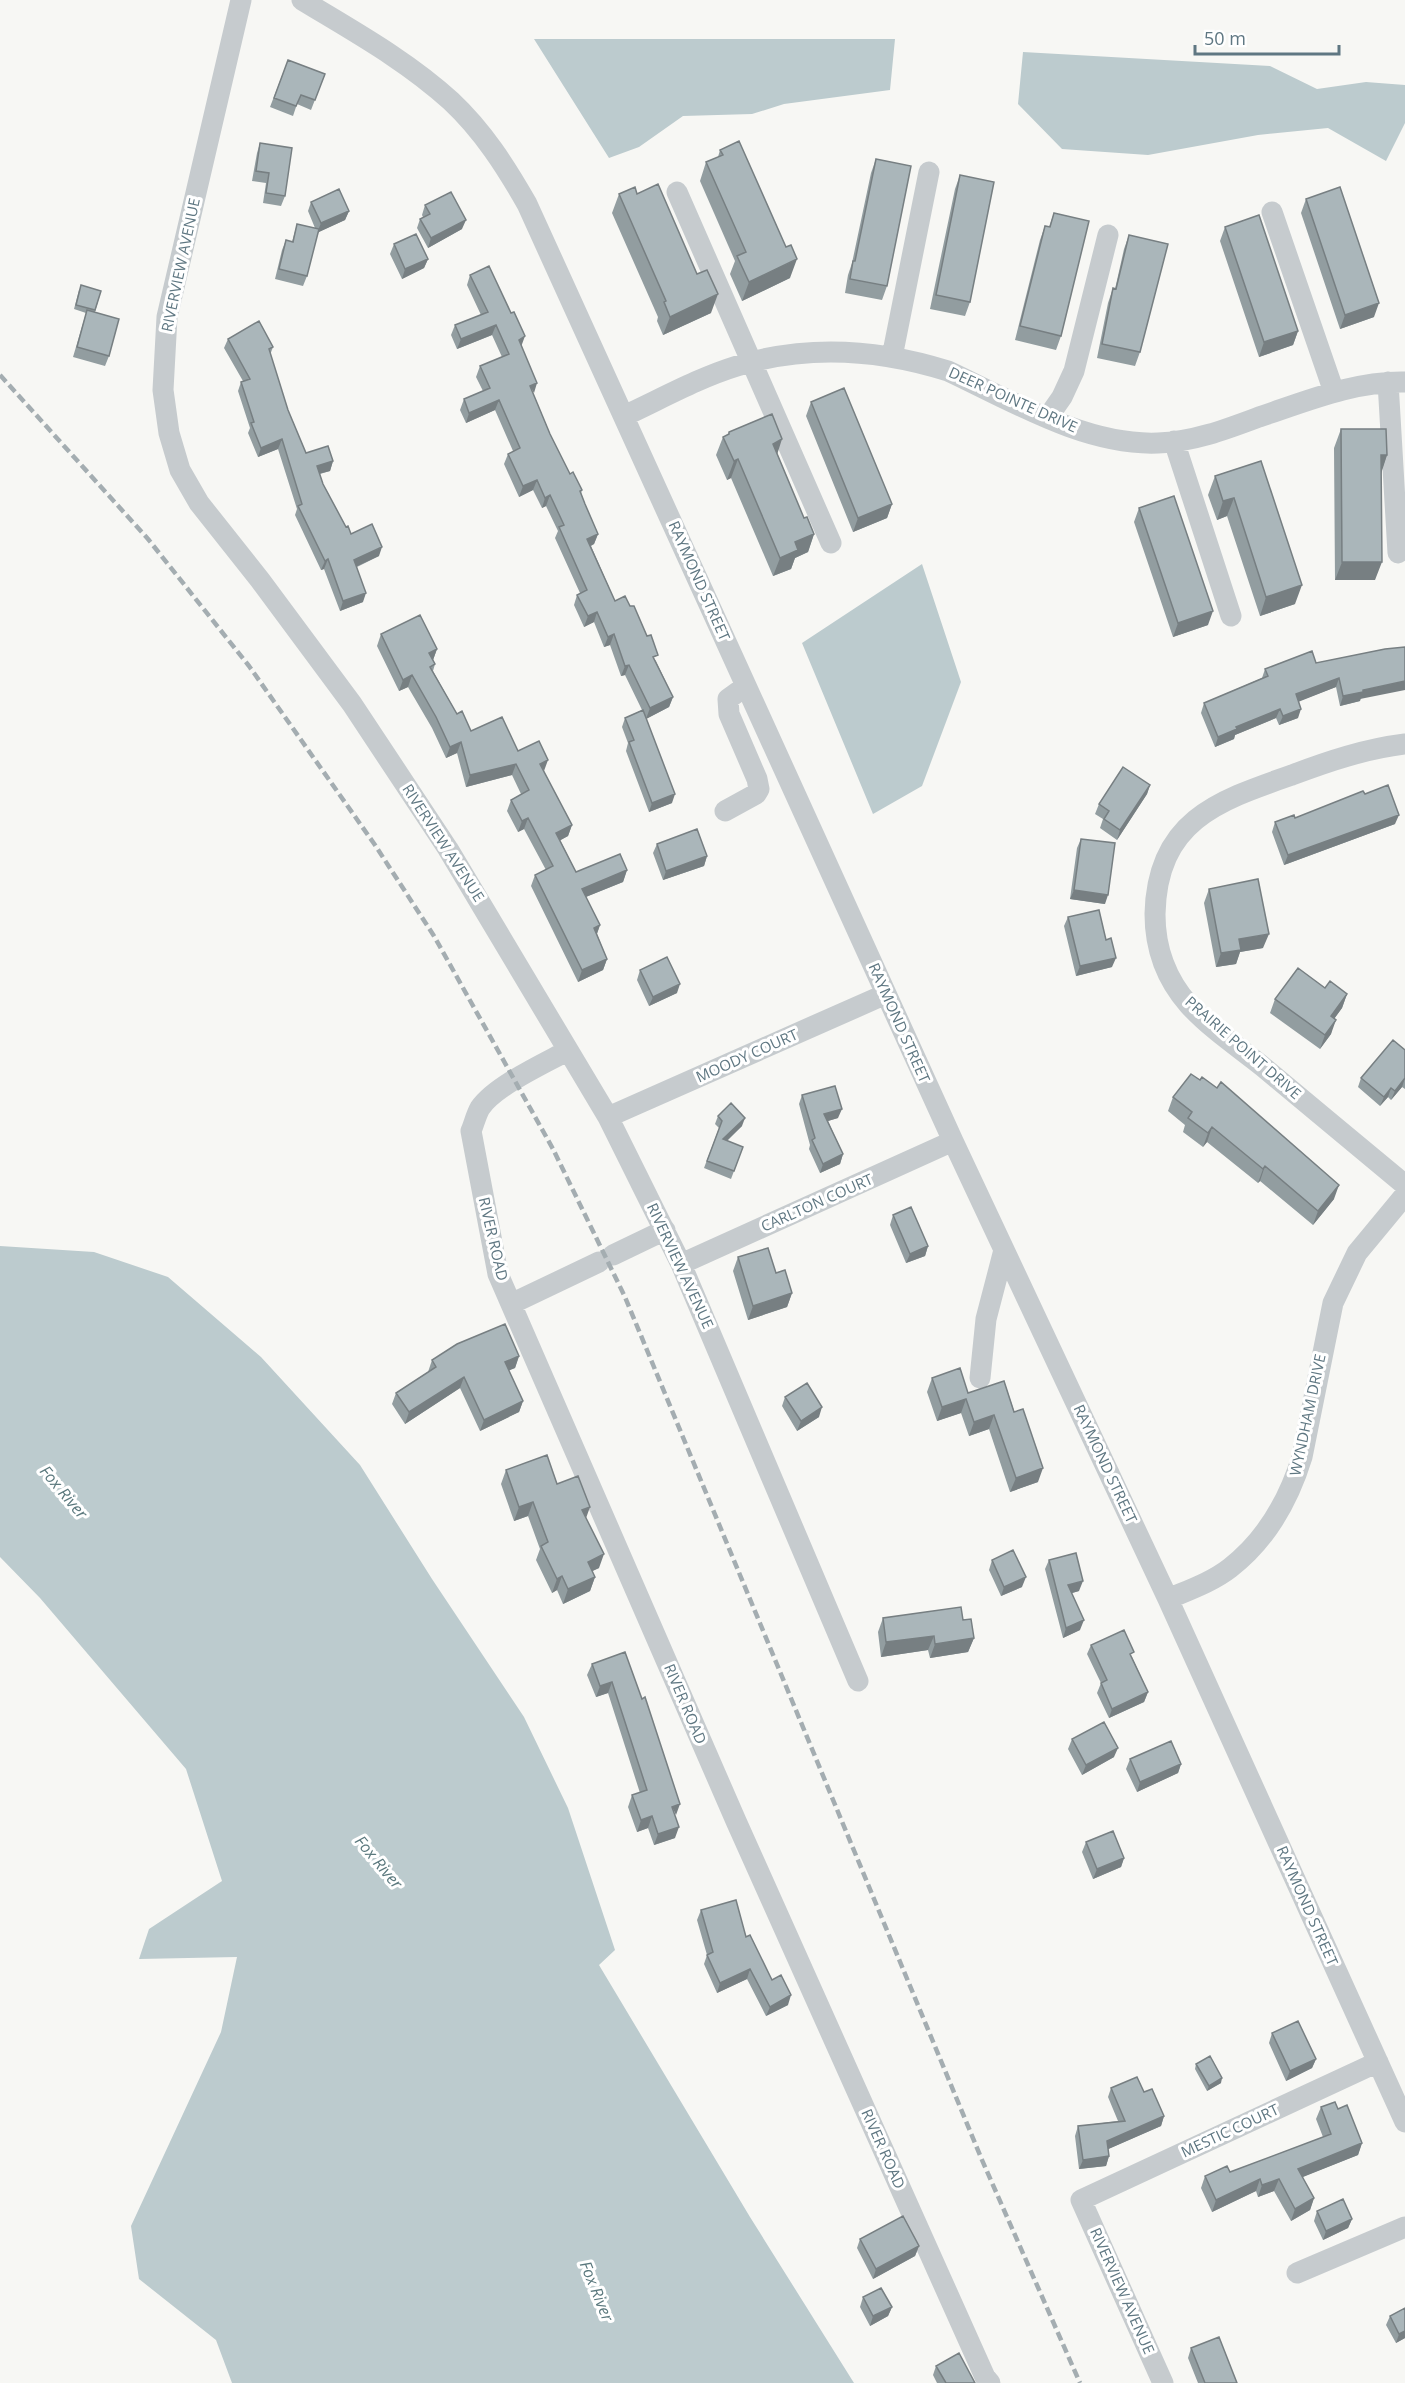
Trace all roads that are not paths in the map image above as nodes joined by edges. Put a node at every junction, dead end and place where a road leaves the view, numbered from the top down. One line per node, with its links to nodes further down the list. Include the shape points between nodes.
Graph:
1 (241, 0): 21 (street, RIVERVIEW AVENUE, via 167,316 163,390 174,452 199,504 352,704 448,849)
2 (302, 0): 11 (street, RAYMOND STREET, via 415,72 451,101 484,137 527,204)
3 (929, 172): 7 (street)
4 (677, 192): 8 (street)
5 (1272, 212): 10 (street)
6 (1108, 235): 12 (street, via 1074,371)
7 (892, 357): 8 (street, DEER POINTE DRIVE, via 819,351); 12 (street, DEER POINTE DRIVE, via 948,371)
8 (751, 363): 11 (street, DEER POINTE DRIVE, via 708,377); 14 (street)
9 (1397, 382): 10 (street, DEER POINTE DRIVE); 15 (street)
10 (1334, 392): 13 (street, DEER POINTE DRIVE, via 1210,434)
11 (624, 416): 17 (street, RAYMOND STREET)
12 (1048, 417): 13 (street, DEER POINTE DRIVE, via 1101,438 1134,443)
13 (1174, 441): 16 (street)
14 (831, 543)
15 (1398, 553)
16 (1231, 616)
17 (746, 686): 19 (street, via 728,699 729,714 759,789); 20 (street, RAYMOND STREET)
18 (1405, 744): 24 (street, PRAIRIE POINT DRIVE, via 1346,755 1243,792 1202,813 1183,831 1168,854 1156,899 1155,922 1163,964 1190,1005)
19 (725, 811)
20 (886, 994): 22 (street, MOODY COURT); 23 (street, RAYMOND STREET)
21 (567, 1051): 22 (street, RIVERVIEW AVENUE); 29 (street, RIVER ROAD, via 488,1100 479,1109 471,1131 498,1274)
22 (608, 1117): 26 (street, RIVERVIEW AVENUE)
23 (953, 1141): 27 (street, RAYMOND STREET); 28 (street, CARLTON COURT)
24 (1405, 1185)
25 (1405, 1195): 31 (street, WYNDHAM DRIVE, via 1357,1253 1333,1303 1302,1457 1282,1505 1251,1549 1230,1569)
26 (665, 1230): 28 (street, RIVERVIEW AVENUE); 29 (street)
27 (1004, 1250): 30 (street, via 986,1319); 31 (street, RAYMOND STREET)
28 (681, 1264): 32 (street, RIVERVIEW AVENUE)
29 (511, 1304): 38 (street, RIVER ROAD, via 736,1821)
30 (980, 1378)
31 (1168, 1599): 33 (street, RAYMOND STREET)
32 (858, 1681)
33 (1378, 2062): 34 (street, RAYMOND STREET); 35 (street, MESTIC COURT)
34 (1405, 2122)
35 (1081, 2200): 39 (street, RIVERVIEW AVENUE)
36 (1405, 2227): 37 (street)
37 (1297, 2273)
38 (990, 2383)
39 (1163, 2383)

